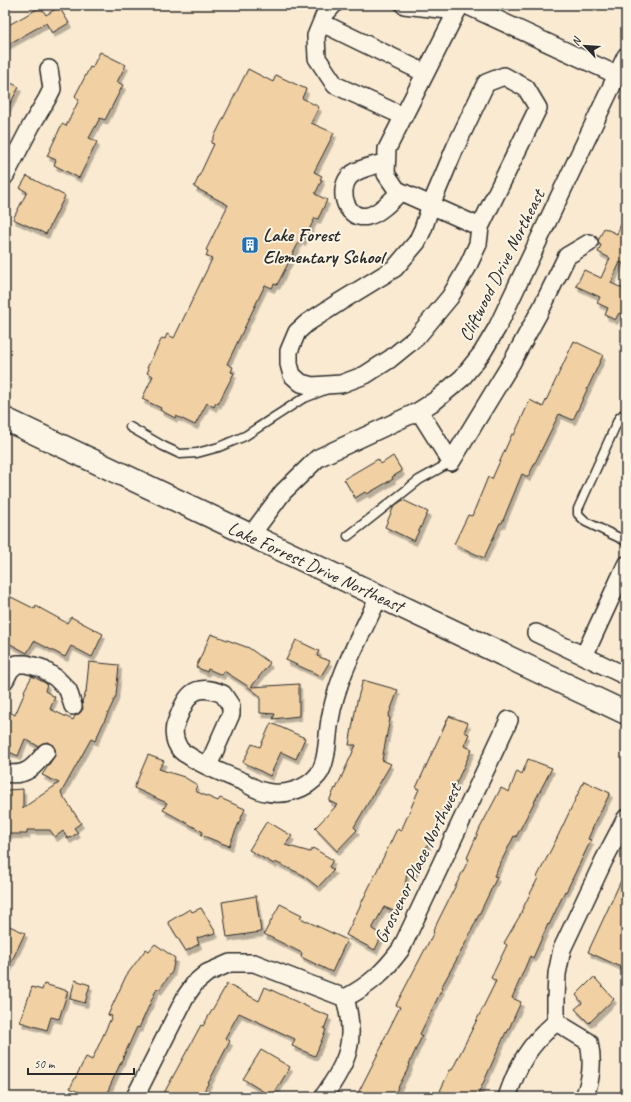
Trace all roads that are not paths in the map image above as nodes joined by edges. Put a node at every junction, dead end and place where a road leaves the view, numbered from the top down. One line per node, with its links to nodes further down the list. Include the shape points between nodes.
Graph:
1 (333, 5): 4 (street, via 325,14)
2 (404, 5): 3 (street)
3 (461, 7): 6 (street); 7 (street)
4 (322, 23): 7 (street); 8 (street, via 316,36 317,58 335,85)
5 (49, 69): 10 (street, via 52,88 50,94)
6 (622, 69): 16 (street, Cliftwood Drive Northeast, via 497,328 482,353 462,378)
7 (425, 73): 8 (street)
8 (403, 116): 9 (street, via 387,149)
9 (386, 162): 11 (street, via 386,174); 11 (street, via 355,172 349,177 345,184 346,205 357,216 369,216 392,201)
10 (7, 169)
11 (400, 192): 12 (street)
12 (431, 205): 13 (street); 13 (street, via 486,83 504,76 526,88 538,108); 15 (street, via 417,242 395,268 307,323 297,332 289,351 292,375 301,383 312,386)
13 (480, 227): 15 (street, via 478,244 467,268 450,297 416,337 390,359 365,375)
14 (589, 242): 20 (street, via 567,256 512,362)
15 (341, 384): 19 (lane, via 302,400 245,436 197,453 180,454)
16 (419, 411): 20 (street); 21 (street, Cliftwood Drive Northeast, via 318,458 283,492)
17 (626, 412): 23 (lane, via 619,418 578,514 586,522)
18 (5, 419): 21 (street, Lake Forrest Drive Northeast)
19 (130, 426)
20 (451, 462): 22 (lane, via 419,480)
21 (251, 535): 25 (street, Lake Forrest Drive Northeast)
22 (348, 536)
23 (626, 541)
24 (626, 565): 27 (street)
25 (379, 596): 31 (street, Lake Forrest Drive Northeast); 34 (street, via 337,690 330,718 324,764 308,785 286,793 265,792)
26 (536, 633): 27 (street)
27 (584, 656): 28 (street)
28 (626, 676)
29 (5, 680): 30 (street, via 17,664 41,668 68,690)
30 (72, 706)
31 (626, 713)
32 (509, 720): 37 (street, Grosvenor Place Northwest, via 401,949 377,978)
33 (46, 752): 35 (street, via 31,769 15,775)
34 (208, 766)
35 (5, 773)
36 (626, 818): 38 (street, via 562,949 557,974)
37 (345, 998): 39 (street, via 254,963 230,964 207,973 195,983 186,996); 40 (street, via 350,1015 349,1046 337,1077)
38 (556, 1016): 41 (street, via 528,1051 516,1071); 42 (street, via 589,1042 592,1071)
39 (135, 1097)
40 (323, 1097)
41 (507, 1097)
42 (584, 1097)

